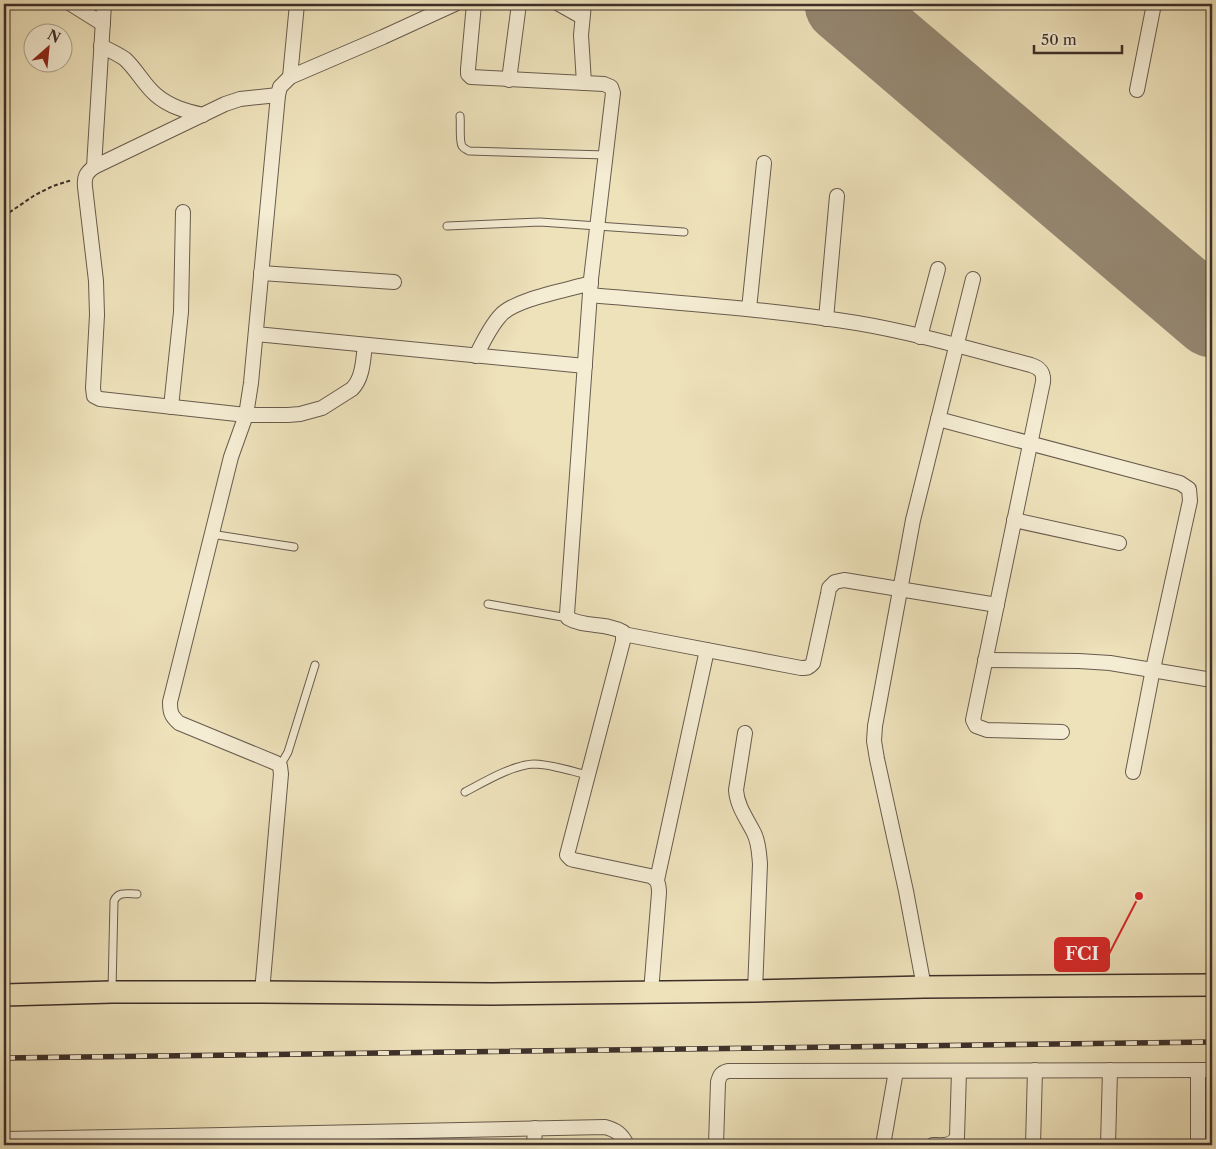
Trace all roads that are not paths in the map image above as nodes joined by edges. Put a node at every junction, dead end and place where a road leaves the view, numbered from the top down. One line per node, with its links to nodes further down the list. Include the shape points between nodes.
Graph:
1 (71, 4): 10 (street)
2 (104, 4): 10 (street)
3 (297, 4): 12 (street)
4 (454, 4): 12 (street)
5 (474, 4): 13 (street, via 469,76)
6 (519, 4): 13 (street)
7 (559, 4): 9 (street)
8 (1154, 4): 15 (street)
9 (583, 10): 14 (street)
10 (102, 24): 11 (street)
11 (101, 46): 17 (street, via 125,59 164,101); 21 (street)
12 (290, 77): 16 (street, via 280,87)
13 (509, 80): 14 (street)
14 (584, 83): 19 (street, via 604,84 613,93)
15 (1137, 90)
16 (278, 95): 17 (street, via 240,99); 28 (street)
17 (203, 115): 21 (street)
18 (460, 116): 19 (lane, via 461,142 465,149)
19 (606, 155): 25 (street)
20 (764, 163): 32 (street)
21 (90, 171): 40 (street, via 84,180 96,281 94,396)
22 (837, 196): 33 (street)
23 (183, 212): 40 (street, via 181,312)
24 (447, 226): 25 (lane, via 540,222)
25 (597, 226): 26 (lane); 31 (street)
26 (684, 232)
27 (938, 269): 35 (street)
28 (261, 273): 30 (street); 34 (street)
29 (972, 280): 37 (street)
30 (394, 282)
31 (590, 289): 32 (street); 38 (street, via 522,302 508,308 495,322); 39 (street)
32 (749, 309): 33 (street)
33 (826, 319): 35 (street)
34 (256, 334): 36 (street); 41 (street)
35 (920, 337): 37 (street)
36 (364, 345): 38 (street); 41 (street, via 356,385 322,408 300,414)
37 (956, 345): 42 (street); 43 (street, via 1031,365 1043,373)
38 (476, 356): 39 (street)
39 (585, 366): 51 (street)
40 (171, 407): 41 (street)
41 (246, 415): 45 (street)
42 (938, 419): 43 (street); 48 (street)
43 (1030, 444): 44 (street); 56 (street, via 1180,483 1188,489 1190,500)
44 (1014, 520): 46 (street); 50 (street)
45 (211, 534): 47 (lane); 60 (street, via 170,702 172,717)
46 (1119, 543)
47 (294, 547)
48 (900, 590): 50 (street); 53 (street, via 844,580 832,584 813,663 806,668); 67 (street, via 874,741)
49 (488, 604): 51 (lane)
50 (997, 605): 54 (street)
51 (568, 618): 52 (street, via 574,622 614,628)
52 (623, 634): 53 (street); 62 (street)
53 (707, 650): 64 (street)
54 (985, 660): 56 (street, via 1079,661); 58 (street, via 973,715 976,726 987,730)
55 (316, 665): 60 (lane, via 288,752)
56 (1153, 670): 57 (street); 61 (street)
57 (1212, 680)
58 (1062, 732)
59 (745, 733): 68 (street, via 736,797 758,843)
60 (280, 766): 70 (street)
61 (1134, 772)
62 (588, 775): 63 (lane, via 536,764 524,765); 64 (street, via 568,858)
63 (465, 792)
64 (657, 880): 71 (street, via 659,893)
65 (137, 894): 69 (lane, via 121,894 114,901)
66 (1212, 984): 67 (main road)
67 (924, 987): 68 (main road)
68 (755, 991): 71 (main road)
69 (112, 992): 70 (main road); 72 (main road)
70 (262, 992): 71 (main road)
71 (651, 992)
72 (4, 994)
73 (1035, 1070): 74 (street); 78 (street); 88 (street)
74 (1110, 1070): 75 (street); 89 (street)
75 (1198, 1070): 76 (street); 90 (street)
76 (1212, 1070)
77 (896, 1071): 78 (street); 85 (street, via 722,1072 718,1082); 86 (street)
78 (959, 1071): 87 (street, via 957,1137 952,1144)
79 (534, 1128): 81 (street); 83 (street); 84 (street, via 605,1127 615,1130)
80 (4, 1139): 82 (street)
81 (223, 1140): 82 (street)
82 (124, 1141)
83 (534, 1145)
84 (627, 1145)
85 (716, 1145)
86 (883, 1145)
87 (933, 1145)
88 (1033, 1145)
89 (1108, 1145)
90 (1198, 1145)

